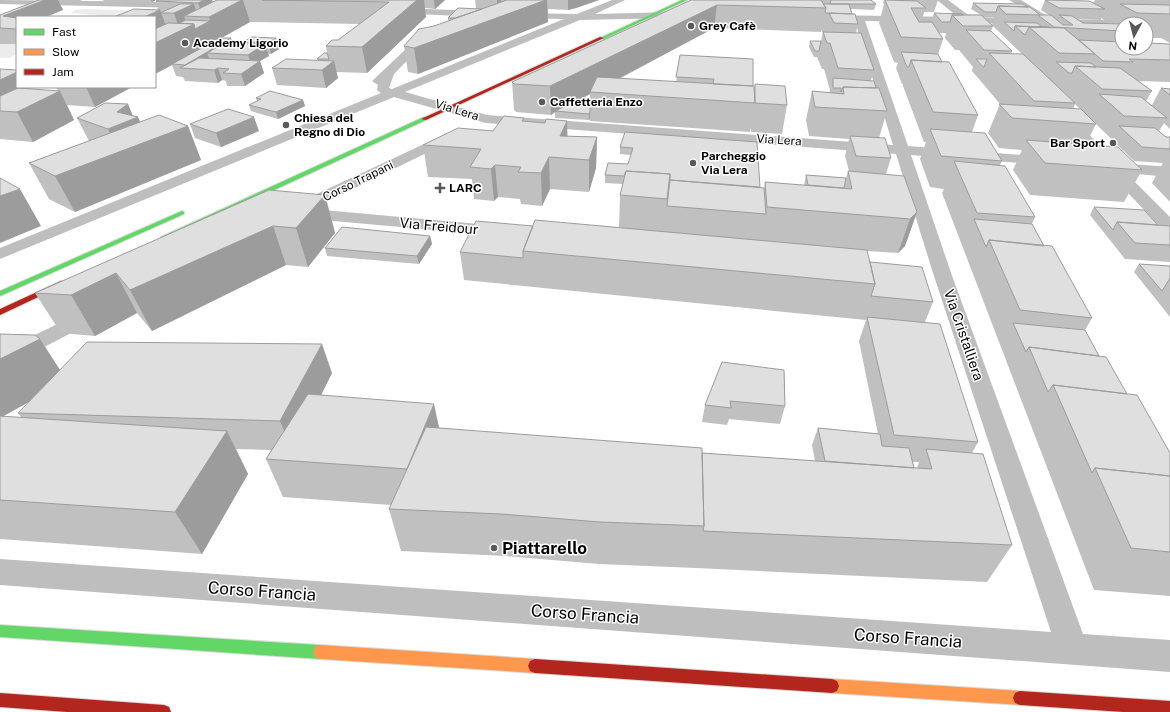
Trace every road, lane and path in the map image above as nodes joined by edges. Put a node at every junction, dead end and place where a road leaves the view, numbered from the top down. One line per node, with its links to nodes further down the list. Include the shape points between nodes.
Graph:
1 (620, 0): 19 (street)
2 (685, 0): 17 (main road)
3 (942, 0): 22 (street)
4 (1014, 0): 23 (street)
5 (0, 1): 6 (street)
6 (48, 1): 7 (street)
7 (96, 2): 9 (street)
8 (458, 4): 12 (street)
9 (197, 6)
10 (647, 6): 16 (main road)
11 (384, 11): 12 (street)
12 (450, 12): 14 (street); 28 (street)
13 (1158, 13): 21 (street)
14 (491, 14)
15 (506, 14): 19 (street)
16 (623, 16): 17 (street); 19 (street); 25 (main road)
17 (652, 16): 26 (street, via 684,15); 31 (main road)
18 (812, 16): 20 (street)
19 (579, 17): 29 (street)
20 (860, 17): 22 (street); 37 (street, Via Cristalliera)
21 (1170, 19)
22 (969, 20): 23 (street); 27 (street)
23 (1051, 21): 24 (street)
24 (1170, 24)
25 (600, 26)
26 (658, 28)
27 (984, 35)
28 (389, 73): 29 (street, via 382,89); 35 (street, via 365,90)
29 (391, 93): 30 (street, Via Lera); 35 (street)
30 (431, 102): 31 (street, Via Lera); 34 (main road)
31 (445, 102): 36 (street, Via Lera); 46 (main road)
32 (507, 108): 36 (street, Corso Trapani)
33 (1056, 108): 40 (street)
34 (416, 109)
35 (346, 112): 47 (street)
36 (486, 119): 37 (street, Via Lera); 43 (street, Corso Trapani)
37 (902, 149): 38 (street, Via Lera); 55 (street, Via Cristalliera, via 935,272)
38 (1060, 162)
39 (1090, 165): 40 (street)
40 (1113, 167): 41 (street); 44 (street)
41 (1170, 172)
42 (190, 210): 49 (main road)
43 (290, 214): 45 (street, Via Freidour)
44 (1170, 227)
45 (518, 233)
46 (157, 240)
47 (0, 254)
48 (71, 280): 51 (main road)
49 (0, 294)
50 (105, 308): 52 (street)
51 (0, 312)
52 (0, 361)
53 (0, 572): 55 (street, Corso Francia)
54 (0, 632): 58 (main road)
55 (1073, 650): 56 (street, Corso Francia)
56 (1170, 656)
57 (0, 700): 59 (main road)
58 (1170, 708)
59 (164, 712)

